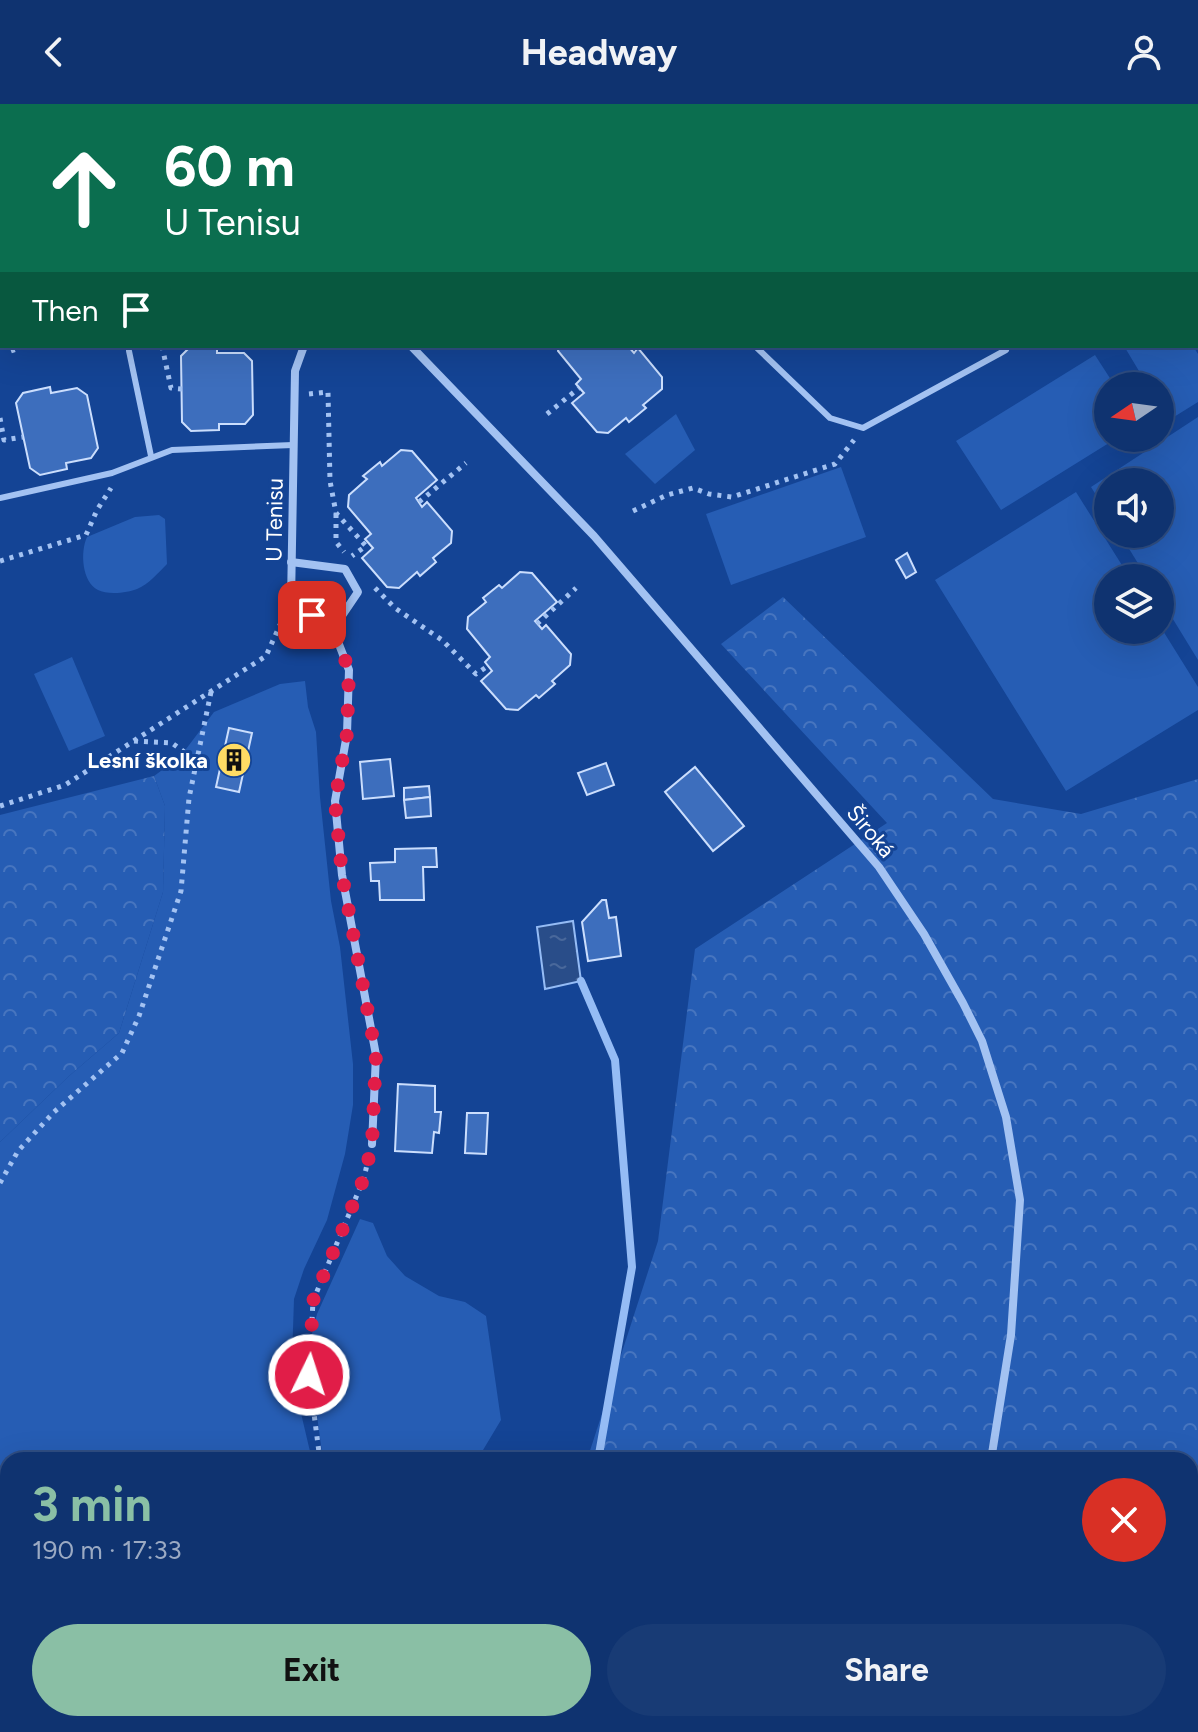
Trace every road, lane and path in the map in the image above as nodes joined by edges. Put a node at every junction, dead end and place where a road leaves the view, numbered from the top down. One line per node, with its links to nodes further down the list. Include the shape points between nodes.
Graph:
1 (162, 348): 8 (path, via 171,388)
2 (303, 348): 14 (street, U Tenisu, via 295,371)
3 (757, 348): 12 (lane, via 830,418)
4 (414, 349): 39 (street, Široká, via 594,536 879,867 963,1003 982,1041 1006,1117 1020,1200 1011,1335)
5 (1006, 350): 12 (lane)
6 (129, 351): 15 (lane)
7 (579, 388): 10 (path)
8 (182, 389)
9 (308, 394): 21 (path, via 328,392)
10 (547, 414)
11 (0, 418): 13 (path, via 4,440)
12 (863, 428): 20 (path, via 835,464 732,497 693,488)
13 (23, 437)
14 (293, 445): 15 (lane, via 172,450); 24 (street, U Tenisu)
15 (151, 456): 17 (lane)
16 (466, 463): 19 (path)
17 (112, 473): 18 (lane); 23 (path, via 111,490 86,535)
18 (0, 498)
19 (419, 502)
20 (633, 511)
21 (336, 513): 22 (path, via 336,542); 22 (path, via 367,544)
22 (350, 558): 25 (path)
23 (0, 561)
24 (291, 562): 28 (street, U Tenisu); 30 (street, via 345,569 358,592)
25 (358, 569)
26 (367, 579): 31 (path, via 476,674)
27 (576, 588): 29 (path)
28 (291, 602): 30 (street); 32 (path, via 266,656)
29 (537, 624)
30 (333, 629): 36 (street, via 349,670 347,734 335,801 342,875 376,1055)
31 (488, 666)
32 (211, 691): 33 (path); 34 (path)
33 (133, 741): 34 (path, via 172,743 191,757); 35 (path, via 65,785)
34 (194, 775): 37 (path, via 181,891 122,1053 54,1112 18,1151)
35 (0, 806)
36 (372, 1144): 38 (path, via 364,1178 313,1301 309,1375)
37 (0, 1183)
38 (319, 1452)
39 (992, 1452)

